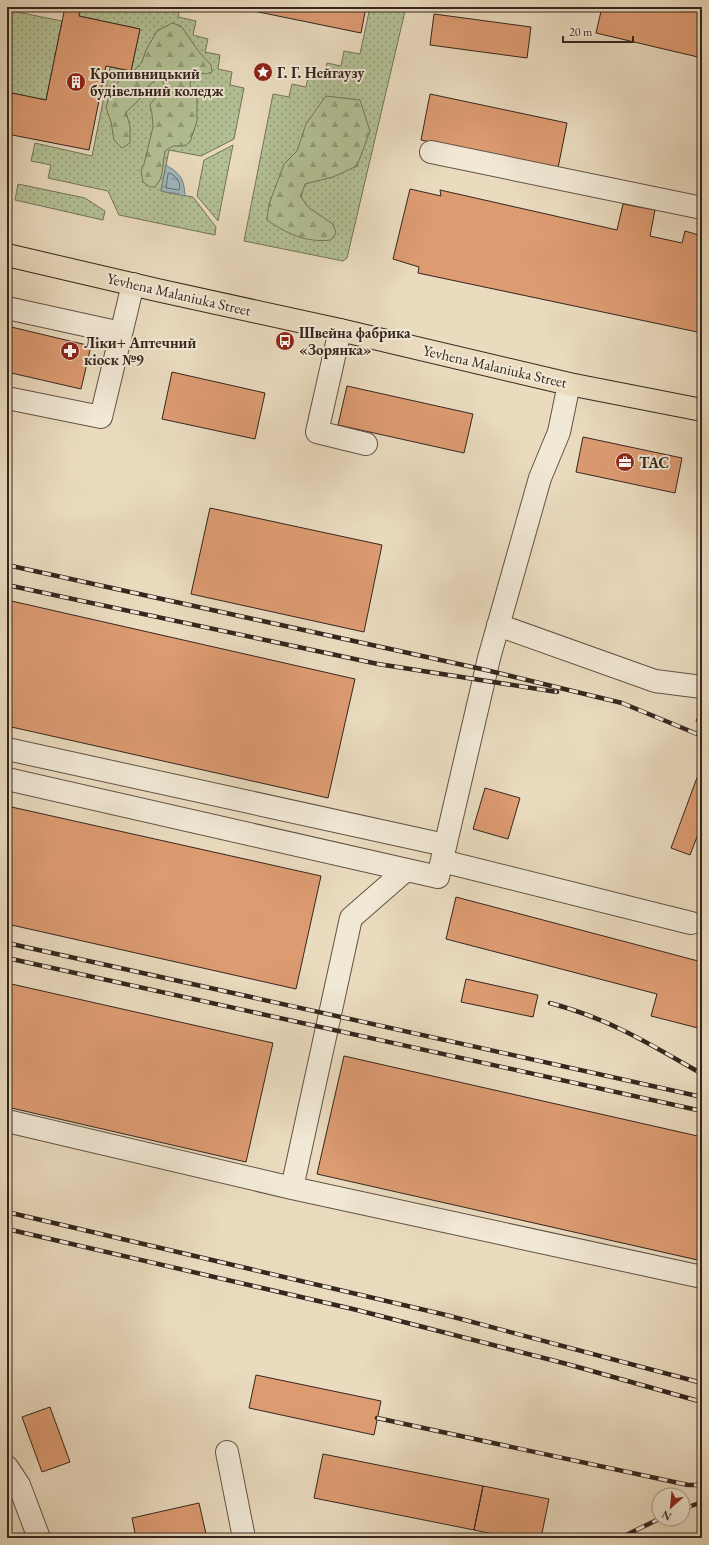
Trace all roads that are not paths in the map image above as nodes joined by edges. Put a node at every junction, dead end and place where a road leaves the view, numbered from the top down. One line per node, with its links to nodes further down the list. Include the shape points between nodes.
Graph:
1 (431, 152): 2 (street)
2 (702, 208)
3 (7, 255): 4 (main road, Yevhena Malaniuka Street)
4 (133, 284): 6 (main road, Yevhena Malaniuka Street); 7 (street)
5 (7, 308): 7 (street)
6 (340, 330): 8 (main road, Yevhena Malaniuka Street); 11 (street, via 317,432)
7 (121, 333): 9 (street, via 100,417)
8 (569, 384): 10 (main road, Yevhena Malaniuka Street); 12 (street, via 559,432 540,478)
9 (7, 398)
10 (702, 410)
11 (366, 444)
12 (498, 625): 13 (street, via 655,681); 16 (street)
13 (702, 687)
14 (7, 749): 16 (street)
15 (7, 779): 17 (street)
16 (443, 853): 17 (street, via 438,877); 18 (street)
17 (406, 870): 20 (street, via 351,918)
18 (691, 923)
19 (7, 1121): 20 (street)
20 (292, 1188): 21 (street)
21 (702, 1277)
22 (227, 1452): 25 (street)
23 (7, 1468): 24 (street, via 19,1485)
24 (39, 1538)
25 (244, 1538)

